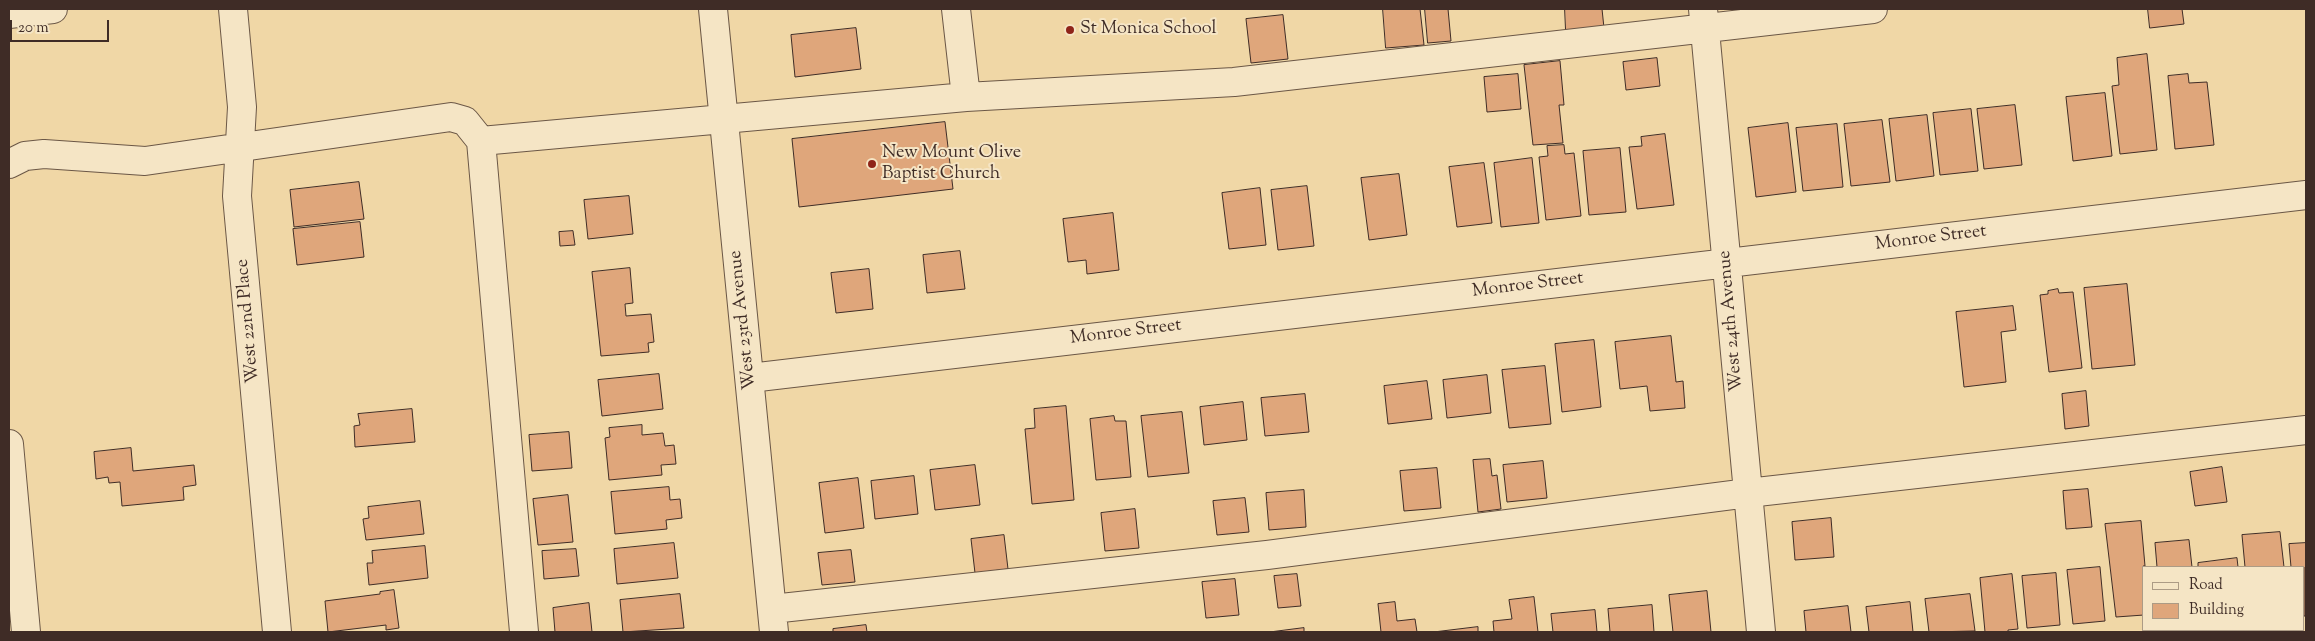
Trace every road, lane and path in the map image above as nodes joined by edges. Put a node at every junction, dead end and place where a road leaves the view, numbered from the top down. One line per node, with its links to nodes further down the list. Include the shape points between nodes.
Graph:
1 (53, 9): 6 (street)
2 (233, 9): 11 (street, West 22nd Place, via 242,107)
3 (713, 9): 9 (street, West 23rd Avenue)
4 (956, 9): 8 (street)
5 (1874, 9): 7 (street)
6 (9, 14)
7 (1704, 19): 8 (street, via 1234,82); 14 (street, West 24th Avenue)
8 (966, 97): 9 (street)
9 (724, 119): 10 (street); 15 (street, West 23rd Avenue)
10 (480, 141): 11 (street, via 465,121 450,117); 22 (street)
11 (240, 146): 12 (street, via 145,161 44,154 25,156); 21 (street, West 22nd Place, via 237,196)
12 (9, 164)
13 (2306, 195): 14 (street, Monroe Street)
14 (1726, 262): 15 (street, Monroe Street); 18 (street, West 24th Avenue)
15 (750, 378): 19 (street, West 23rd Avenue)
16 (2306, 430): 18 (street)
17 (9, 444): 20 (street)
18 (1748, 493): 19 (street); 23 (street, West 24th Avenue)
19 (773, 621)
20 (26, 632)
21 (278, 632)
22 (524, 632)
23 (1761, 632)

